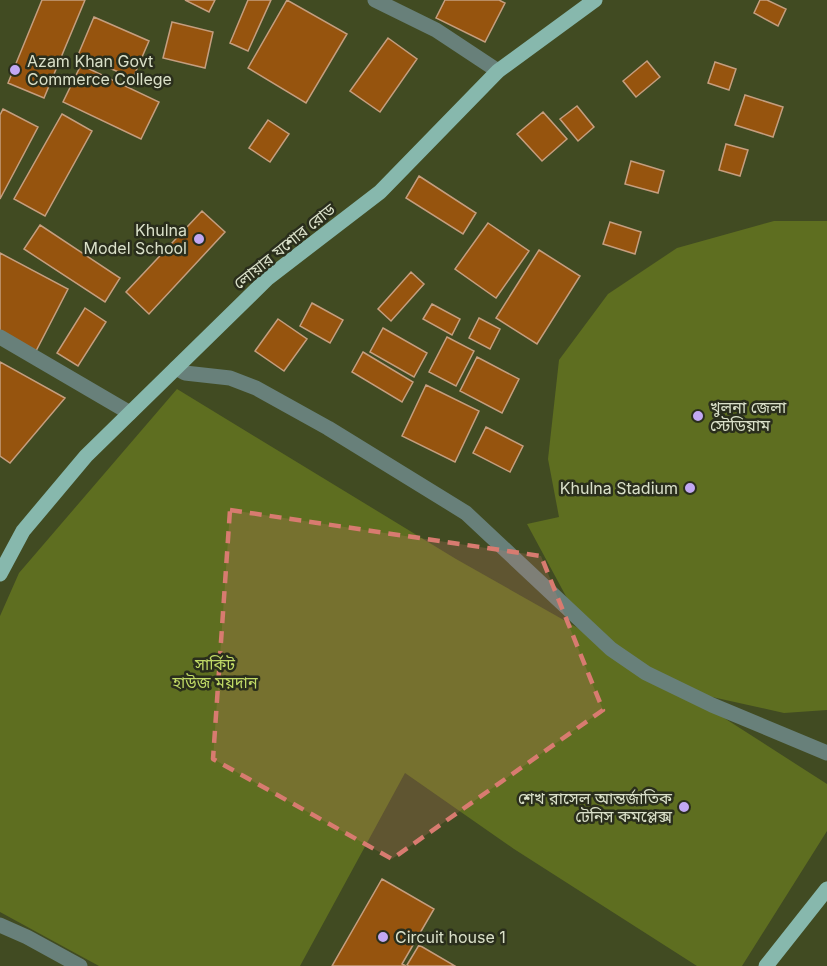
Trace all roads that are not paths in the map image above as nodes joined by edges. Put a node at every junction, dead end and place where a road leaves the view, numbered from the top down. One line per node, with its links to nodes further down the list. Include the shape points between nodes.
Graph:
1 (375, 0): 3 (street, via 436,30)
2 (595, 0): 3 (main road, লোয়ার যশোর রোড)
3 (498, 71): 5 (main road, লোয়ার যশোর রোড, via 380,192 268,278)
4 (0, 337): 6 (street)
5 (176, 368): 6 (main road, লোয়ার যশোর রোড); 8 (street, via 185,373 230,378 256,388 328,428 466,513 611,649 646,673)
6 (130, 413): 7 (main road, লোয়ার যশোর রোড, via 86,456 23,531)
7 (0, 574)
8 (827, 753)
9 (827, 889): 12 (main road)
10 (0, 925): 11 (street)
11 (80, 966)
12 (766, 966)

